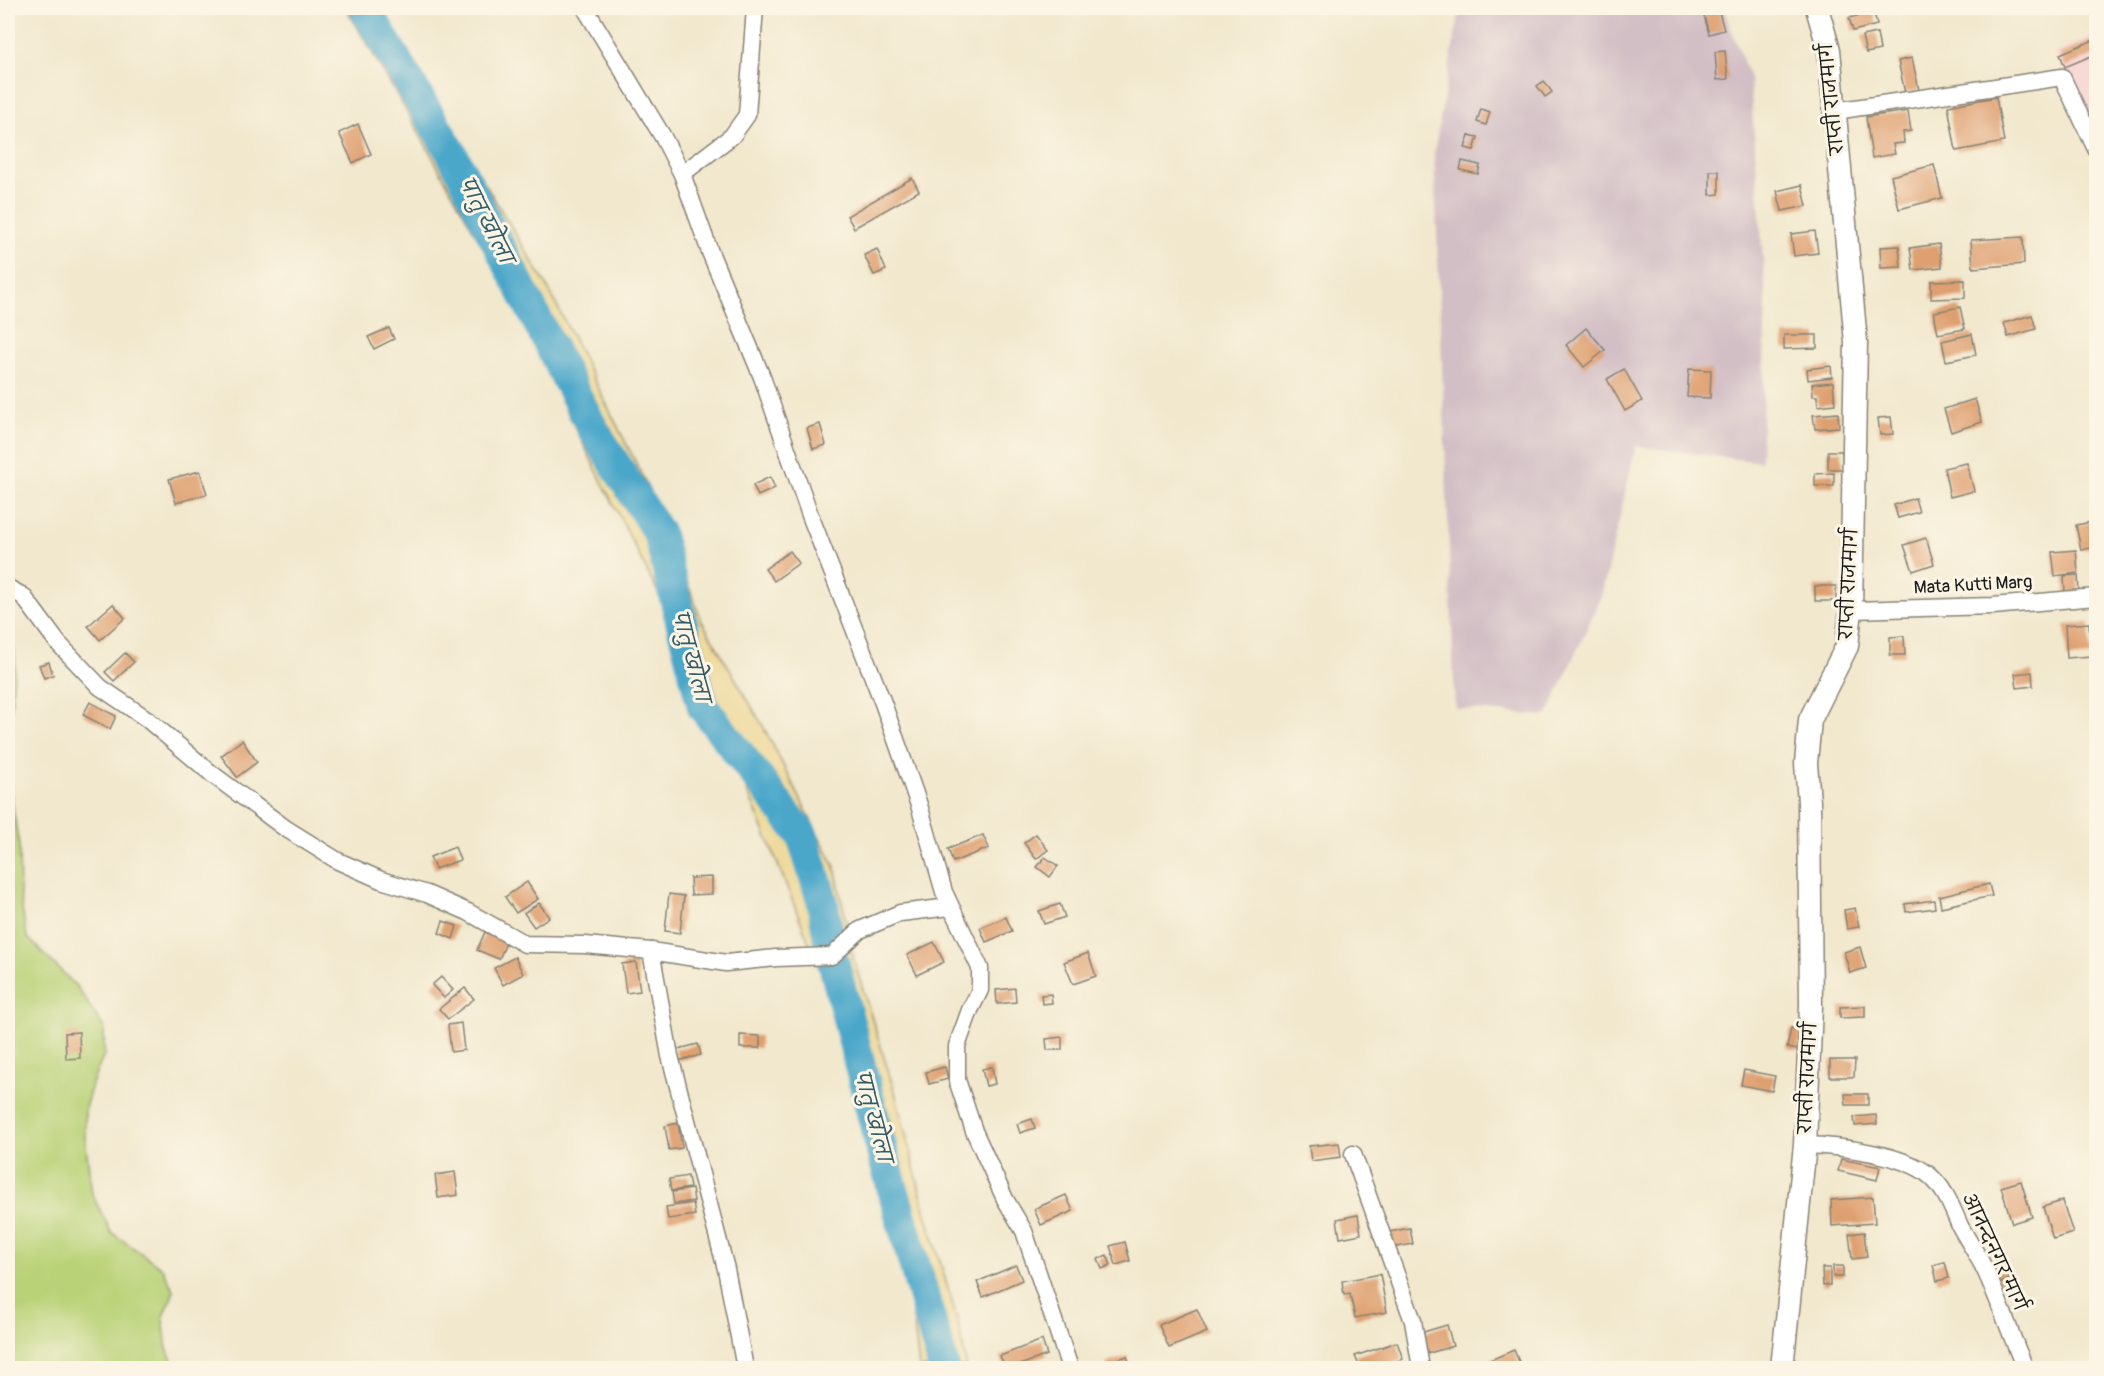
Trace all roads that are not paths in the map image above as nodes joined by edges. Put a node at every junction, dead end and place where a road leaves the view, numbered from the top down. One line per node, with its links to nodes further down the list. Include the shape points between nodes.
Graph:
1 (585, 8): 6 (street)
2 (755, 8): 6 (street, via 747,116 732,136)
3 (1817, 8): 4 (main road, राप्ती राजमार्ग, via 1829,50)
4 (1835, 111): 5 (street, via 2062,77); 9 (main road, राप्ती राजमार्ग, via 1856,342)
5 (2097, 149)
6 (682, 174): 10 (street, via 879,692)
7 (8, 588): 11 (street, via 22,596 58,643 100,687 147,719 230,788 338,861 468,912 525,944)
8 (2097, 597): 9 (street, Mata Kutti Marg, via 1993,606)
9 (1851, 610): 12 (main road, राप्ती राजमार्ग, via 1847,646 1810,720 1806,763 1811,1006)
10 (950, 907): 11 (street, via 900,913 860,930 831,956 726,963); 15 (street, via 980,968 980,990 957,1046 957,1080 974,1131 1024,1231)
11 (651, 951): 14 (street, via 670,1056 726,1269)
12 (1805, 1145): 17 (main road, राप्ती राजमार्ग); 18 (street, आनन्दनगर मार्ग, via 1868,1152 1914,1167 1937,1182 1985,1271)
13 (1353, 1154): 16 (street, via 1413,1321)
14 (745, 1368)
15 (1070, 1368)
16 (1421, 1368)
17 (1782, 1368)
18 (2025, 1368)

